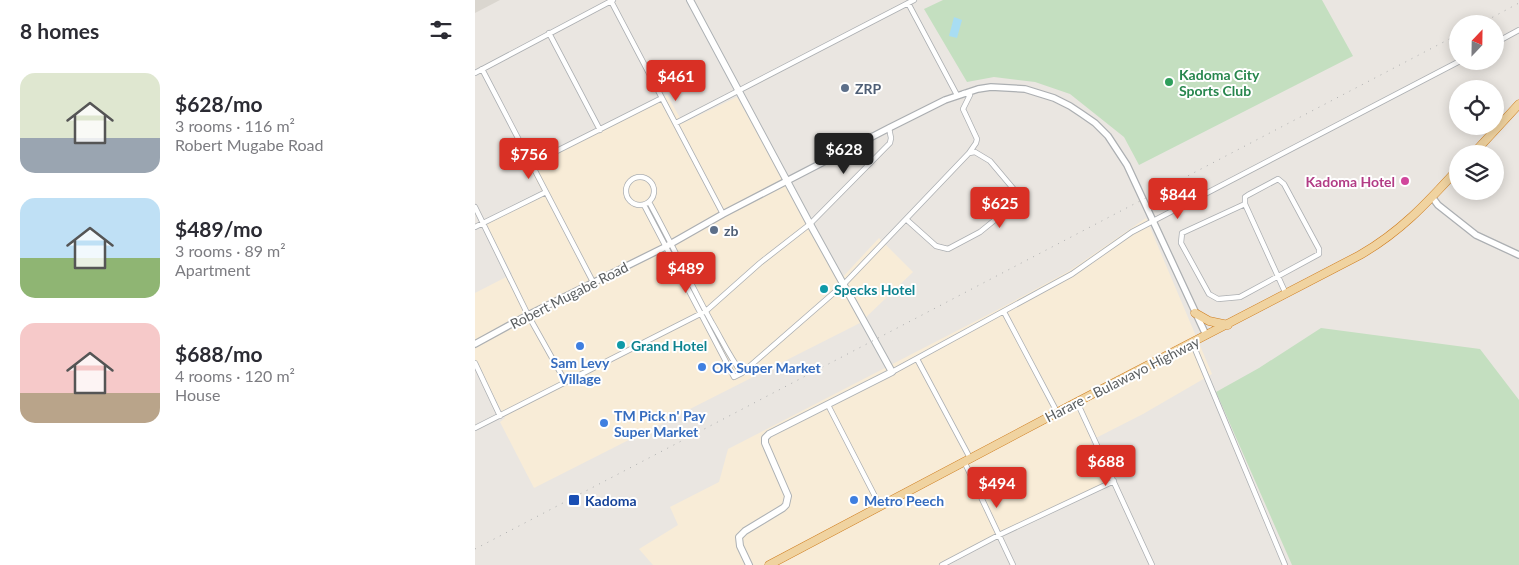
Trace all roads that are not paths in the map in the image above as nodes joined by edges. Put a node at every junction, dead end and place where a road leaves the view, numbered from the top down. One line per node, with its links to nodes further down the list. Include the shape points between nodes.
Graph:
1 (690, 0): 10 (main road)
2 (612, 1): 5 (street); 13 (street)
3 (911, 1): 10 (street); 12 (street)
4 (1519, 30): 6 (street)
5 (549, 33): 8 (street); 17 (street)
6 (1504, 38)
7 (1449, 67): 31 (street)
8 (482, 69): 9 (street); 20 (street)
9 (475, 73)
10 (739, 90): 15 (street); 22 (main road)
11 (965, 93): 12 (street, Robert Mugabe Road); 19 (street, via 970,95 963,109 977,139); 31 (street, Robert Mugabe Road, via 991,87 1025,89 1054,98 1082,114 1119,152)
12 (957, 95): 16 (street, Robert Mugabe Road)
13 (663, 98): 15 (street); 17 (street)
14 (1519, 104): 18 (highway)
15 (676, 123): 29 (street)
16 (889, 128): 22 (street, Robert Mugabe Road); 33 (street, via 890,143)
17 (600, 130): 20 (street)
18 (1481, 145)
19 (969, 153): 30 (street); 30 (street, via 975,152 990,161 1017,193 1017,202 980,232 948,249 936,246)
20 (531, 164): 23 (street)
21 (1449, 179): 24 (highway, Harare - Bulawayo Highway)
22 (786, 180): 29 (street, Robert Mugabe Road); 33 (main road)
23 (546, 192): 32 (street); 39 (street)
24 (1432, 197): 37 (street, via 1476,234); 41 (highway, Harare - Bulawayo Highway, via 1409,221 1379,244)
25 (649, 202): 27 (street); 27 (street, via 655,193 651,182 642,177 631,180 626,195 633,203); 35 (street)
26 (1245, 204): 38 (street); 38 (street, via 1248,194 1280,180 1319,249 1319,254); 38 (street, via 1182,233 1181,242 1209,294 1218,299 1240,297)
27 (644, 205): 36 (street)
28 (475, 208): 32 (street)
29 (723, 214): 35 (street, Robert Mugabe Road)
30 (907, 220): 40 (street)
31 (1153, 222): 43 (street); 44 (street, Robert Mugabe Road)
32 (483, 224): 34 (street); 45 (street)
33 (809, 224): 40 (main road); 42 (street)
34 (475, 228)
35 (672, 243): 36 (street, Robert Mugabe Road); 42 (street)
36 (665, 247): 39 (street, Robert Mugabe Road); 46 (street)
37 (1519, 255)
38 (1277, 277): 41 (street)
39 (593, 282): 45 (street, Robert Mugabe Road)
40 (844, 284): 53 (main road); 54 (street)
41 (1286, 294): 47 (highway, Harare - Bulawayo Highway)
42 (706, 311): 46 (street); 54 (street)
43 (1003, 312): 51 (street); 58 (street)
44 (1195, 313): 47 (highway, via 1209,321); 48 (street, Robert Mugabe Road)
45 (529, 314): 50 (street, Robert Mugabe Road); 55 (street)
46 (701, 314): 54 (street, via 734,377); 55 (street)
47 (1228, 325): 48 (highway, Harare - Bulawayo Highway)
48 (1207, 335): 49 (highway, Harare - Bulawayo Highway)
49 (1193, 342): 56 (highway, Harare - Bulawayo Highway); 70 (street)
50 (475, 344)
51 (917, 359): 53 (street); 61 (street)
52 (475, 363): 59 (street)
53 (892, 372): 57 (main road)
54 (742, 373)
55 (565, 381): 59 (street)
56 (1077, 402): 58 (highway, Harare - Bulawayo Highway); 62 (street)
57 (828, 405): 63 (street); 65 (main road, via 765,438 788,496 783,508 739,537 739,546)
58 (1057, 412): 61 (highway, Harare - Bulawayo Highway)
59 (500, 416): 60 (street)
60 (475, 428)
61 (967, 459): 63 (highway, Harare - Bulawayo Highway); 64 (street)
62 (1114, 481): 64 (street); 69 (street)
63 (880, 506): 66 (highway, Harare - Bulawayo Highway)
64 (999, 536): 67 (street); 68 (street)
65 (749, 565)
66 (769, 565)
67 (942, 565)
68 (1013, 565)
69 (1152, 565)
70 (1285, 565)

